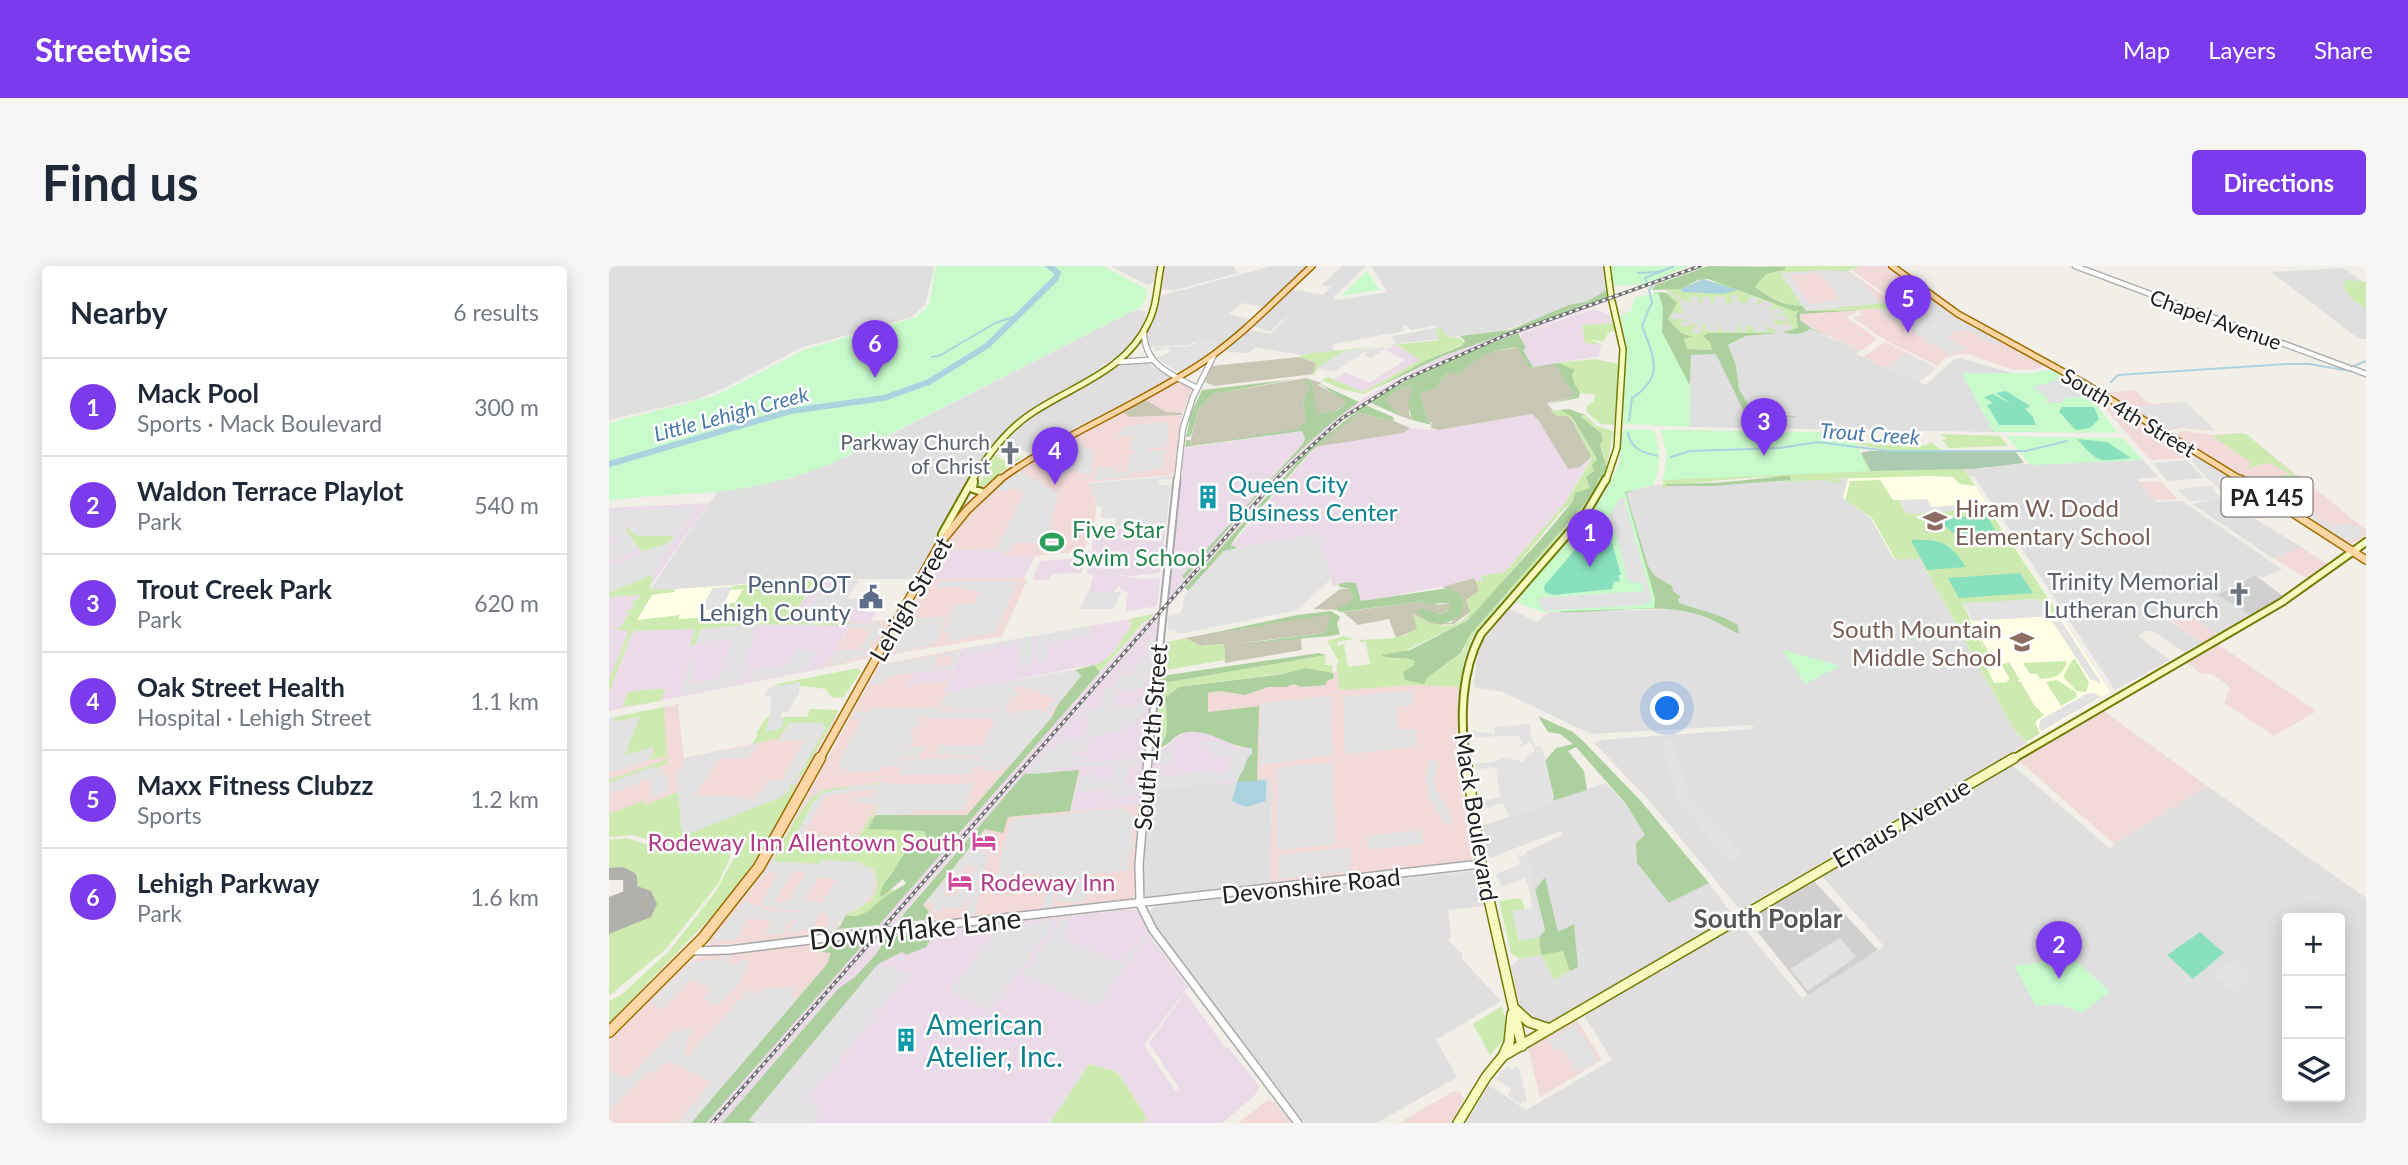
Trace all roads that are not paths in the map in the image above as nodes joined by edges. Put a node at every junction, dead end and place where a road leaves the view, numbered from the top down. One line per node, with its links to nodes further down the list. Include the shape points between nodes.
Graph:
1 (1161, 266): 6 (main road)
2 (1312, 266): 7 (main road, Lehigh Street)
3 (1607, 266): 19 (main road, Mack Boulevard, via 1623,349 1617,448 1610,472 1586,513 1481,634 1469,666 1462,725)
4 (1892, 266): 17 (main road, South 4th Street / PA 145, via 1950,308 2095,389)
5 (2075, 266): 10 (street, Chapel Avenue)
6 (1144, 332): 8 (street, via 1143,345); 9 (main road)
7 (1215, 353): 11 (main road, Lehigh Street); 12 (street, South 12th Street)
8 (1150, 360): 9 (street); 11 (street)
9 (1116, 362): 13 (main road, via 1024,418 996,446)
10 (2366, 374)
11 (1177, 377): 12 (street); 14 (main road, Lehigh Street, via 1035,453)
12 (1197, 388): 20 (street, South 12th Street, via 1183,428 1152,706)
13 (976, 477): 14 (main road, via 973,489); 15 (main road)
14 (982, 492): 15 (main road, Lehigh Street)
15 (941, 542): 21 (main road, Lehigh Street, via 767,855)
16 (2366, 542): 17 (main road, Emaus Avenue)
17 (2353, 551): 18 (main road, South 4th Street / PA 145); 23 (main road, Emaus Avenue, via 2282,602)
18 (2366, 560)
19 (1481, 864): 20 (street, Devonshire Road); 22 (main road, Mack Boulevard)
20 (1140, 904): 21 (street, Downyflake Lane, bridge); 27 (street, South 12th Street, via 1153,930)
21 (690, 951): 24 (main road, Lehigh Street)
22 (1512, 1006): 23 (main road, via 1529,1022); 25 (main road, Mack Boulevard); 26 (main road, via 1509,1043)
23 (1551, 1029): 25 (main road, Emaus Avenue)
24 (609, 1032)
25 (1522, 1046): 26 (main road, Emaus Avenue)
26 (1503, 1056): 28 (main road, Emaus Avenue)
27 (1298, 1123)
28 (1458, 1123)

